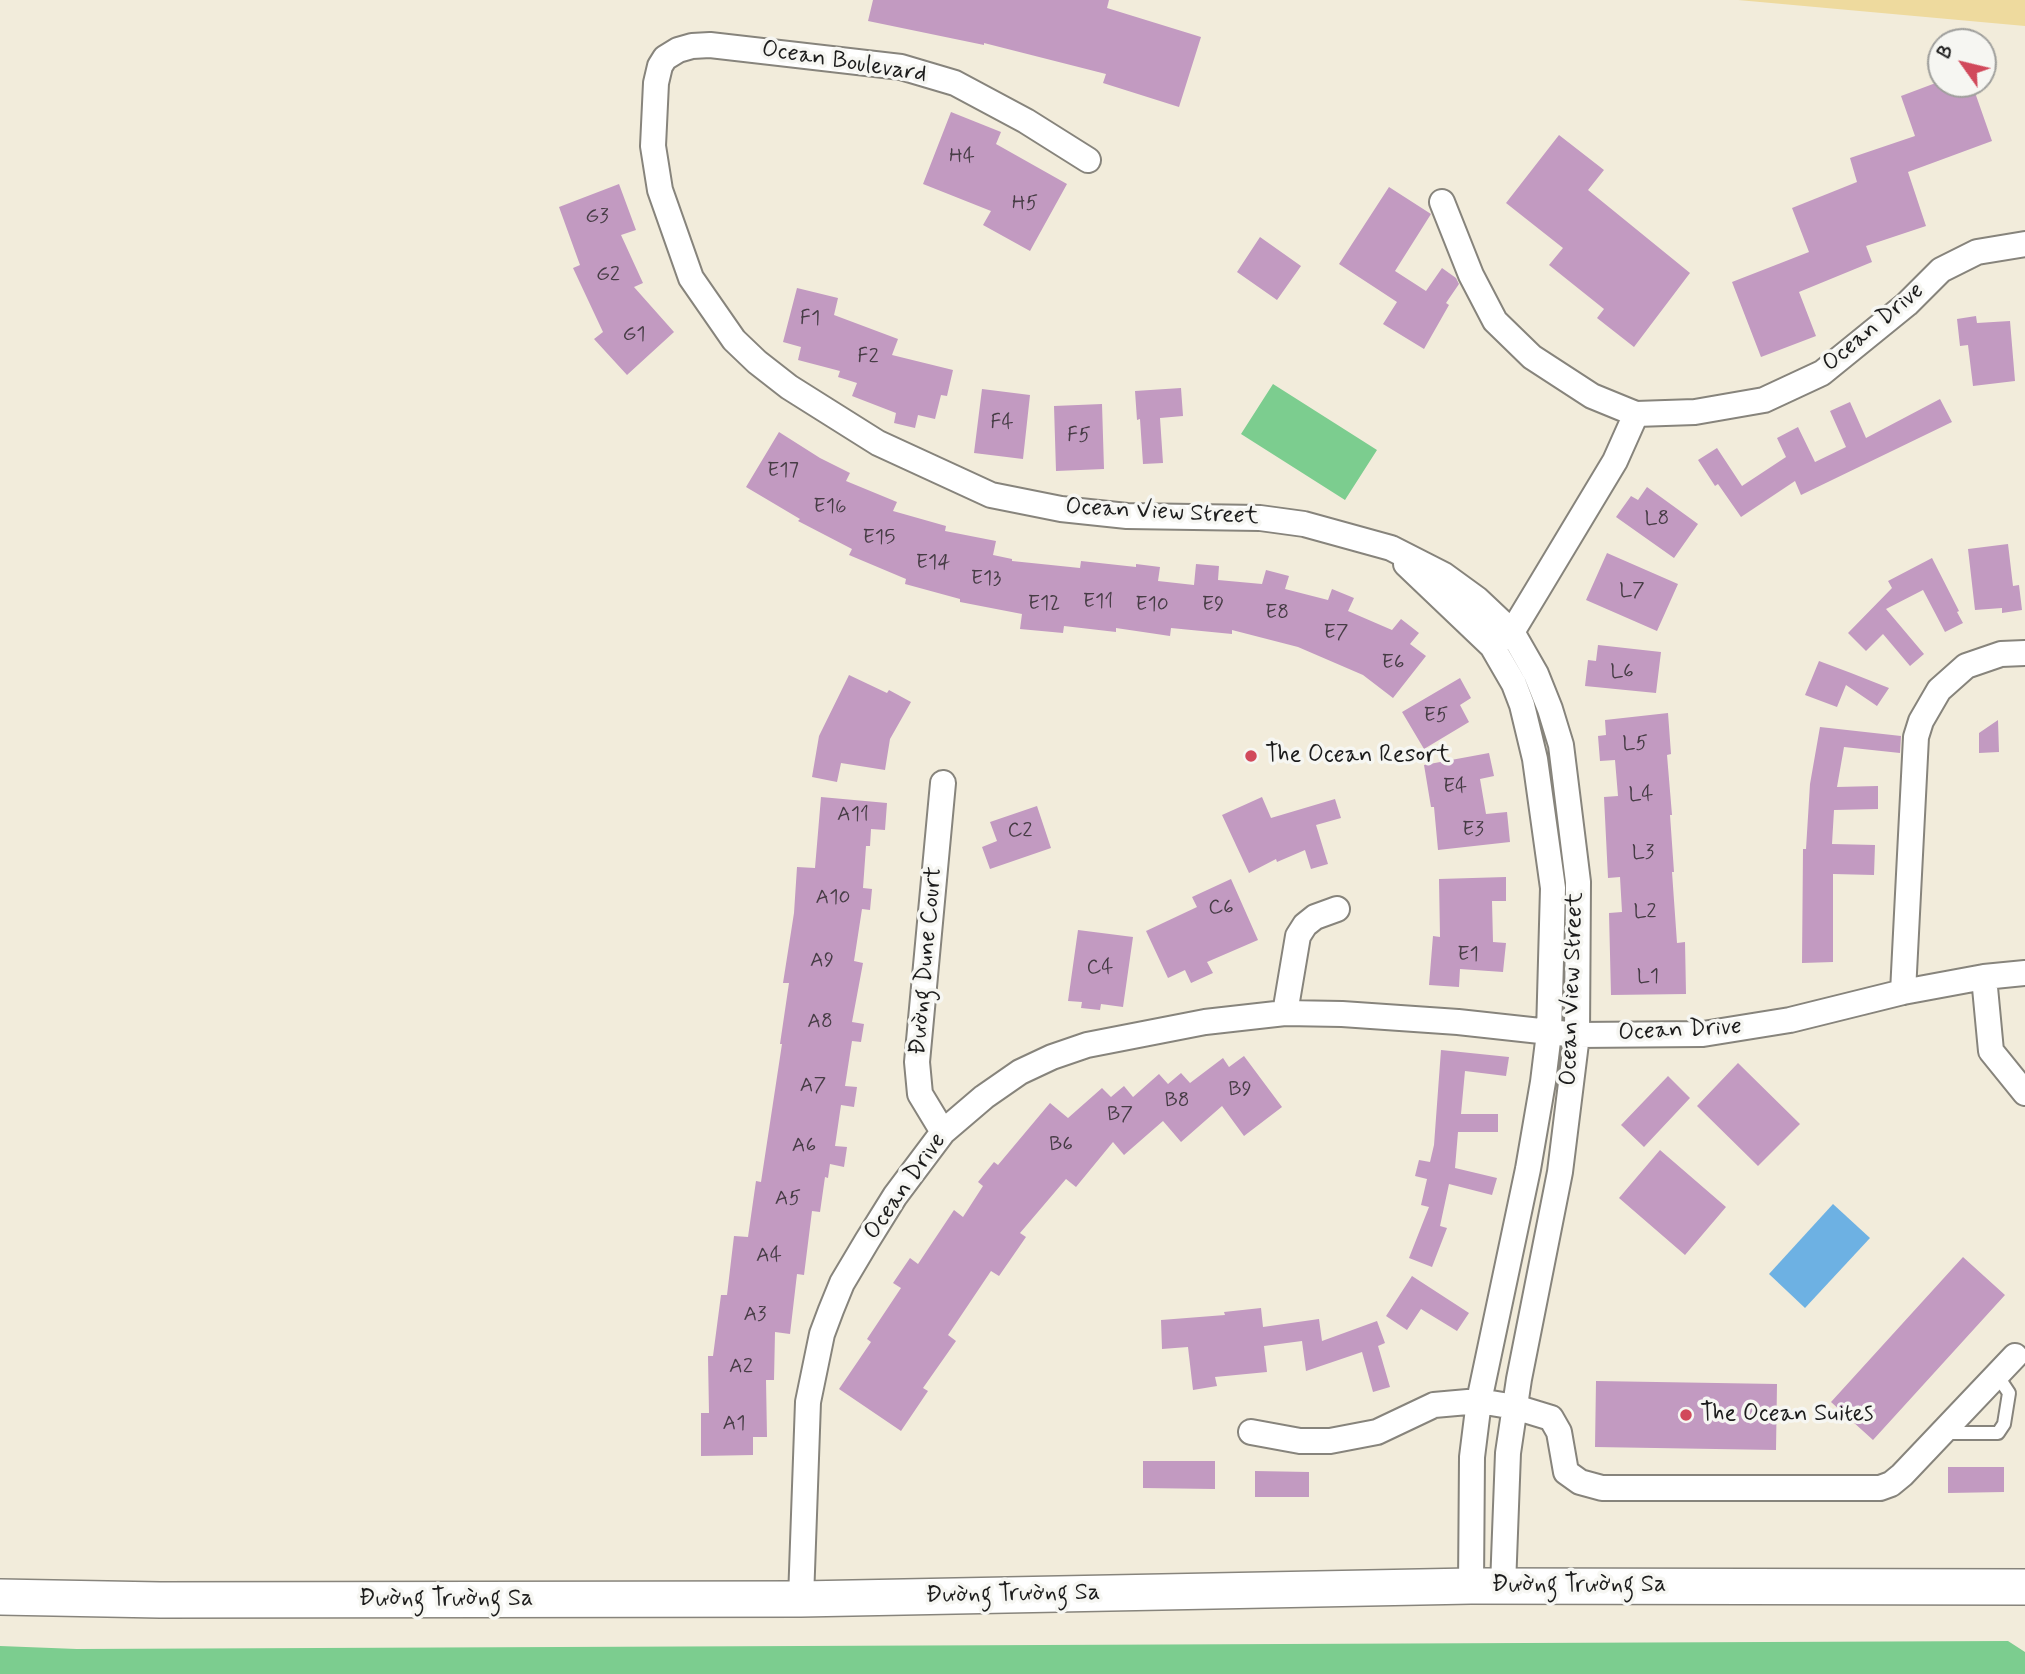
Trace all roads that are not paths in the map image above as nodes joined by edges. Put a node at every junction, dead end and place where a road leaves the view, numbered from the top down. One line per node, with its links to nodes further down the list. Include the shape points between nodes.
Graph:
1 (665, 58): 2 (street, Ocean Boulevard, via 678,50 710,45 901,67 955,83); 6 (street, Ocean View Street, via 656,83 653,146 660,190 676,240 691,278 734,340 789,387 878,443 991,495 1127,516 1260,518 1304,524)
2 (1088, 160)
3 (1442, 202): 5 (street, Ocean Drive, via 1495,321 1532,358 1592,396)
4 (2025, 244): 5 (street, Ocean Drive, via 1977,252 1941,270 1822,373 1764,400 1695,412)
5 (1636, 414): 7 (street, via 1615,461)
6 (1391, 548): 7 (street, Ocean View Street, via 1444,575); 8 (street, Ocean View Street)
7 (1512, 632): 8 (street); 17 (street, Ocean View Street, via 1536,674 1561,745 1578,882)
8 (1492, 646): 16 (street, Ocean View Street, via 1522,705 1543,808 1553,888)
9 (2025, 653): 14 (street, via 2001,654 1966,666 1939,690 1921,721 1916,737)
10 (943, 783): 19 (street, Đường Dune Court, via 917,1062 920,1094)
11 (1337, 909): 15 (street, via 1315,917 1298,936)
12 (2025, 973): 13 (street, Ocean Drive)
13 (1984, 977): 14 (street, Ocean Drive); 18 (street, via 1991,1051)
14 (1903, 992): 17 (street, Ocean Drive, via 1743,1029 1703,1034)
15 (1285, 1013): 16 (street, Ocean Drive, via 1458,1022); 19 (street, Ocean Drive, via 1130,1036 1052,1057 1020,1072)
16 (1549, 1033): 17 (street, Ocean Drive); 22 (street, Ocean View Street, via 1528,1169)
17 (1577, 1035): 23 (street, Ocean View Street, via 1560,1172)
18 (2025, 1093)
19 (943, 1132): 29 (street, Ocean Drive, via 867,1241 842,1283 822,1334 808,1402)
20 (2015, 1356): 21 (street)
21 (1997, 1375): 25 (street); 25 (lane, via 2009,1393 1998,1433)
22 (1479, 1401): 23 (street); 24 (street, via 1434,1405 1377,1432 1330,1441); 26 (street, Ocean View Street, via 1472,1457)
23 (1515, 1407): 25 (street, via 1551,1418 1557,1424 1566,1472 1602,1488 1880,1488 1902,1475); 26 (street, Ocean View Street)
24 (1251, 1432)
25 (1941, 1433)
26 (1487, 1586): 27 (main road, Đường Trường Sa); 29 (main road, Đường Trường Sa)
27 (2025, 1587)
28 (0, 1597): 29 (main road, Đường Trường Sa)
29 (801, 1599)

